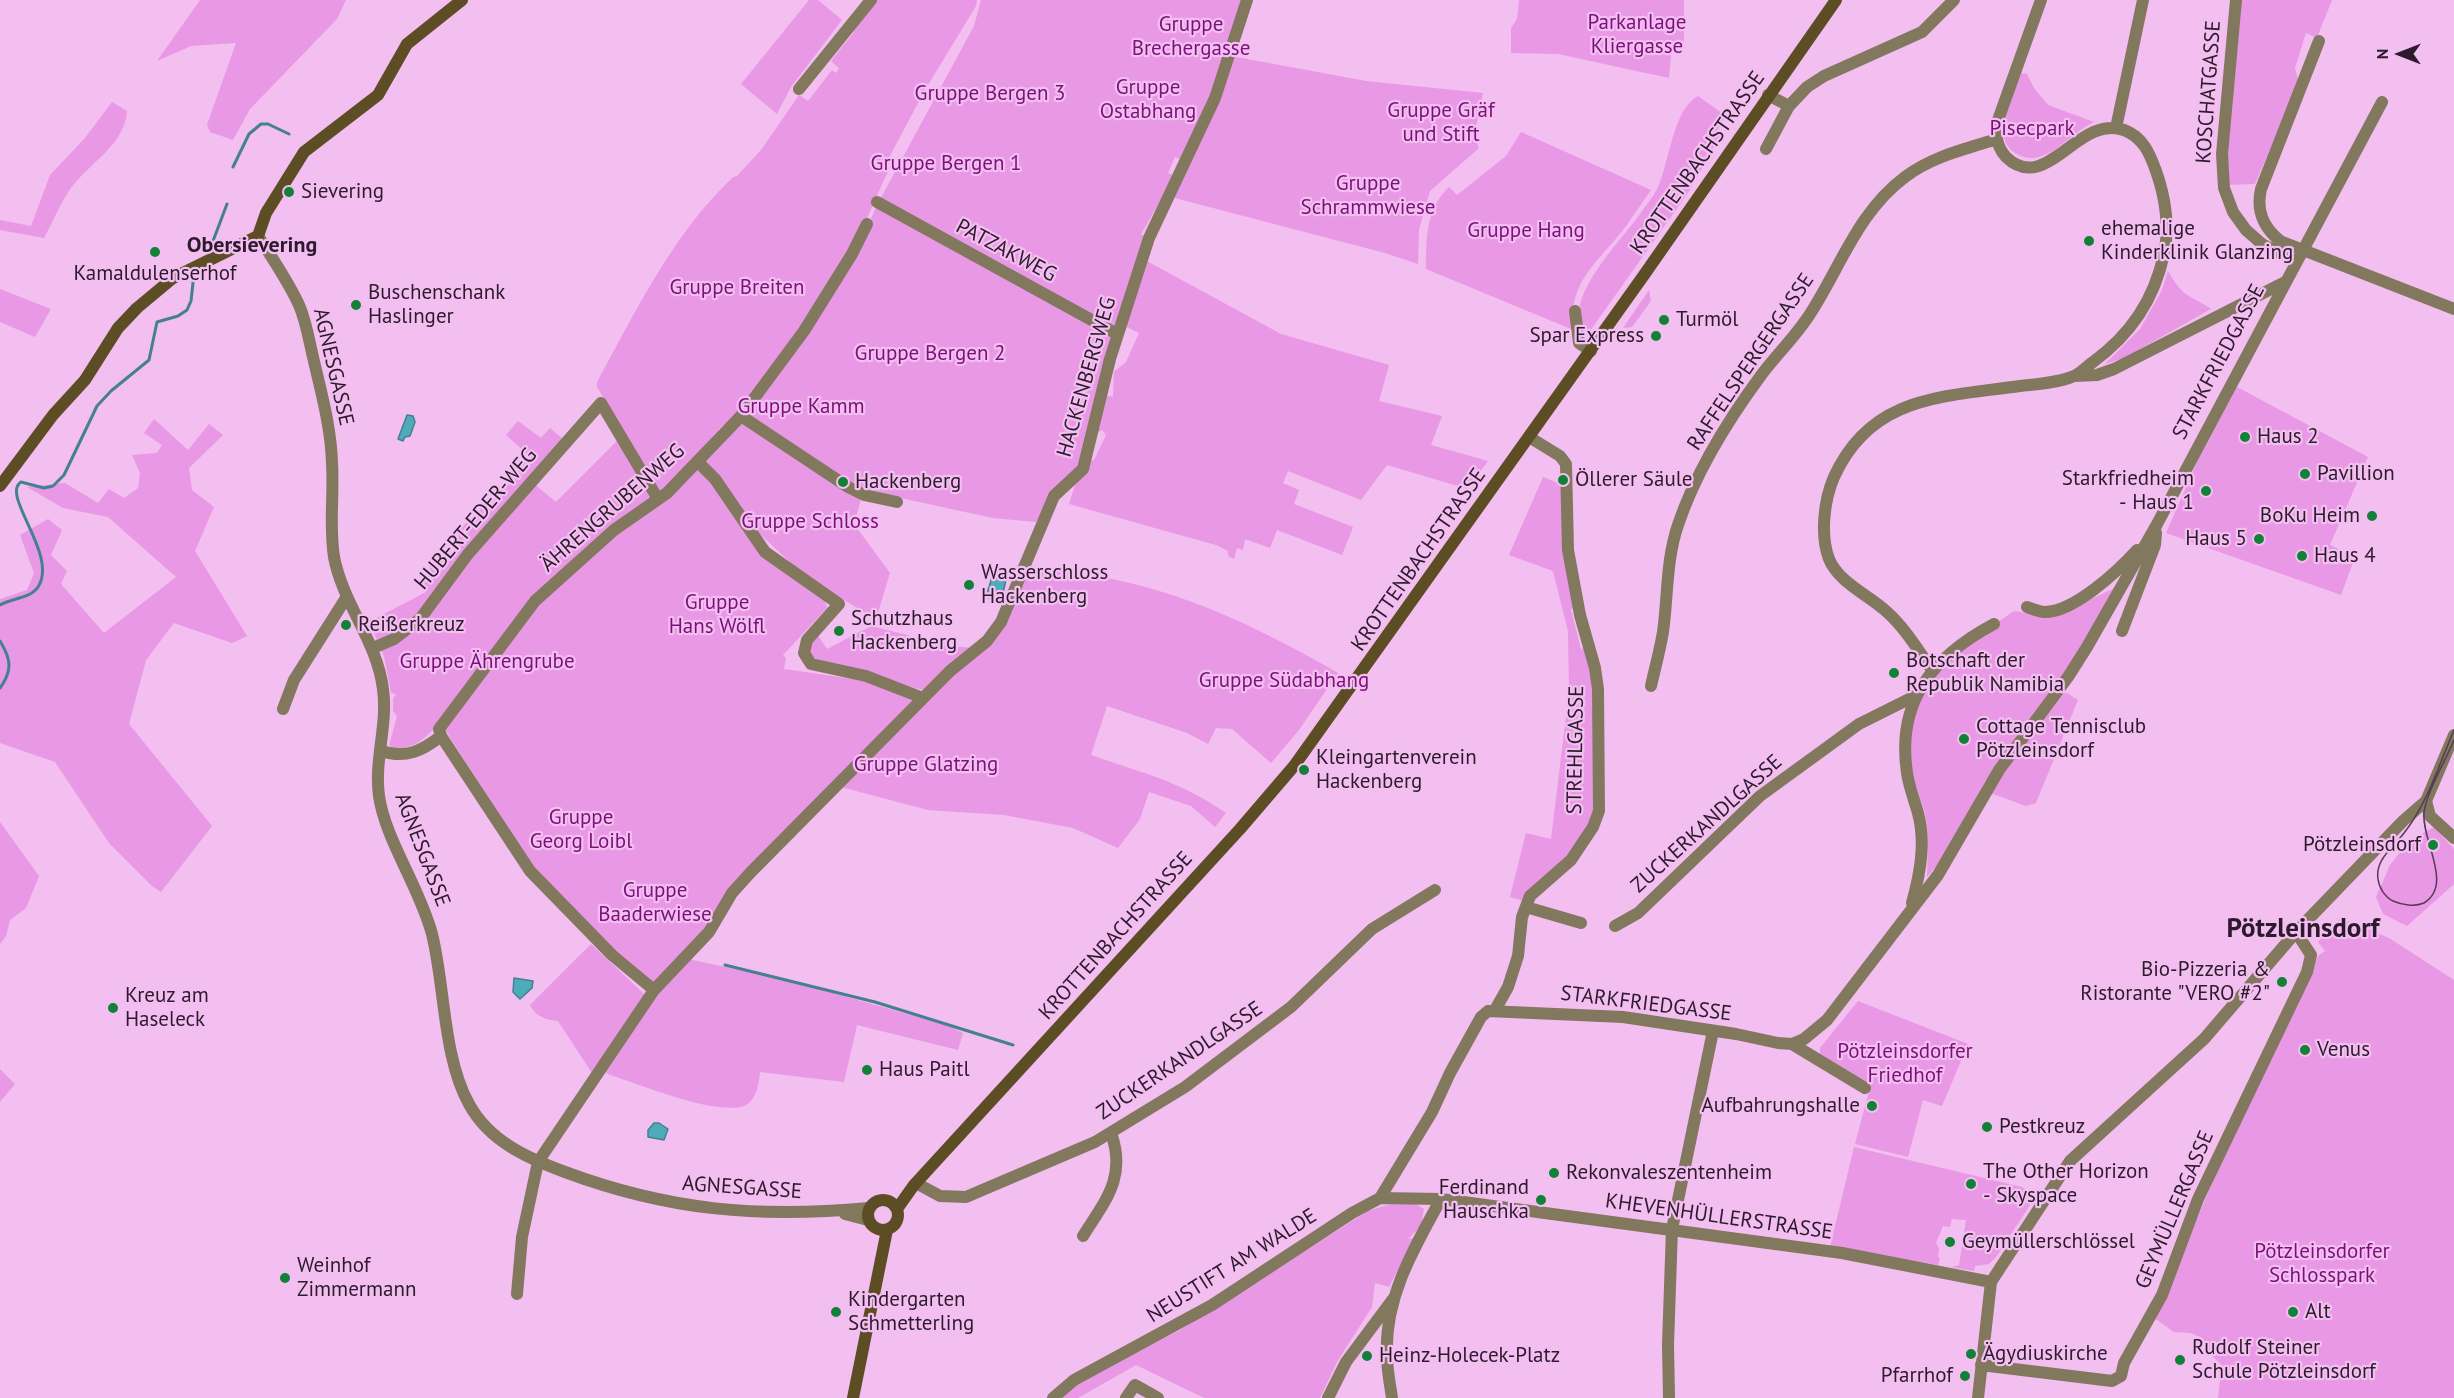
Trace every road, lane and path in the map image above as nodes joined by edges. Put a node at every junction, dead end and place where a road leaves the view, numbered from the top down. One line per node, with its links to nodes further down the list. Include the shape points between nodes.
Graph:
1 (462, 0): 19 (main road, via 407,44 378,94 304,152 266,213)
2 (871, 0): 10 (street)
3 (1247, 0): 24 (street, HACKENBERGWEG, via 1215,98 1149,238)
4 (1836, 0): 11 (main road, KROTTENBACHSTRASSE)
5 (1954, 0): 13 (street, via 1922,32 1824,76)
6 (2041, 0): 15 (street, via 1998,120)
7 (2143, 0): 14 (street)
8 (2236, 0): 20 (street, KOSCHATGASSE, via 2222,154 2224,188 2233,212 2246,230 2262,244)
9 (2319, 41): 20 (street, via 2259,199 2261,218 2271,234)
10 (799, 89)
11 (1768, 95): 13 (street); 25 (main road, KROTTENBACHSTRASSE)
12 (2382, 102): 20 (street, STARKFRIEDGASSE)
13 (1789, 106): 16 (street)
14 (2116, 128): 15 (street, via 2091,131 2049,163 2034,167 2007,157); 26 (street, via 2140,140 2153,163 2165,209 2165,250 2157,282 2136,321 2114,346)
15 (1996, 139): 40 (street, RAFFELSPERGERGASSE, via 1917,168 1880,200 1862,220 1809,315 1725,428 1692,487 1677,527 1668,564 1663,632)
16 (1766, 150)
17 (877, 202): 24 (street, PATZAKWEG)
18 (867, 224): 27 (street, ÄHRENGRUBENWEG, via 804,331)
19 (258, 236): 30 (main road, via 173,278 137,308); 34 (street, AGNESGASSE, via 303,317 327,416 333,540)
20 (2298, 255): 21 (street, STARKFRIEDGASSE); 22 (street)
21 (2283, 283): 26 (street, via 2114,369); 33 (street, STARKFRIEDGASSE)
22 (2454, 309)
23 (1575, 311): 25 (street, via 1579,343)
24 (1118, 334): 42 (street, HACKENBERGWEG, via 1083,469 1054,496 1004,616 987,642)
25 (1591, 351): 28 (main road, KROTTENBACHSTRASSE)
26 (2074, 376): 39 (street, via 1900,407 1859,436 1843,458 1826,503 1825,534 1830,560 1845,580 1889,613)
27 (741, 416): 29 (street, ÄHRENGRUBENWEG); 32 (street, via 848,488)
28 (1529, 437): 50 (street, STREHLGASSE, via 1566,464 1568,550 1598,689 1599,812 1581,847 1530,896); 62 (main road, KROTTENBACHSTRASSE, via 1294,766)
29 (698, 462): 31 (street, ÄHRENGRUBENWEG); 42 (street, via 715,479 765,552 839,604 807,640 804,653 811,664 866,676)
30 (0, 486)
31 (658, 499): 38 (street, HUBERT-EDER-WEG, via 601,403 483,536 420,619 394,639); 44 (street, ÄHRENGRUBENWEG, via 614,530 536,601 439,729)
32 (897, 502)
33 (2156, 525): 35 (street, STARKFRIEDGASSE, via 2115,574 2083,597 2049,611); 37 (street, STARKFRIEDGASSE, via 2155,544); 51 (street, STARKFRIEDGASSE, via 2068,677 1999,770 1957,846)
34 (346, 598): 38 (street, AGNESGASSE); 43 (street, via 294,680)
35 (2027, 607)
36 (1994, 624): 39 (street, STARKFRIEDGASSE, via 1959,644)
37 (2122, 631)
38 (373, 648): 46 (street, AGNESGASSE, via 384,692)
39 (1932, 670): 41 (street, STARKFRIEDGASSE)
40 (1651, 686)
41 (1917, 695): 51 (street, STARKFRIEDGASSE, via 1905,753 1922,841 1920,872); 53 (street, ZUCKERKANDLGASSE, via 1859,724 1760,796 1638,913)
42 (923, 698): 55 (street, HACKENBERGWEG, via 751,872 732,893 709,932)
43 (283, 709)
44 (441, 735): 46 (street, via 410,754); 55 (street, via 530,871 612,956)
45 (2454, 735): 47 (street)
46 (381, 751): 61 (street, AGNESGASSE, via 381,807 427,915 453,1057 464,1095 488,1130)
47 (2426, 801): 48 (street, via 2430,816); 54 (street)
48 (2454, 838)
49 (1436, 890): 60 (street, ZUCKERKANDLGASSE, via 1372,929 1274,1021 1185,1087)
50 (1526, 907): 52 (street); 56 (street, STREHLGASSE, via 1515,967)
51 (1910, 910): 58 (street, STARKFRIEDGASSE, via 1827,1020)
52 (1581, 923)
53 (1615, 926)
54 (2296, 932): 69 (street, via 2204,1039 2070,1161); 72 (street, GEYMÜLLERGASSE, via 2311,955 2307,972 2198,1199 2162,1294 2124,1363 2121,1376 2112,1381)
55 (654, 990): 61 (street, HACKENBERGWEG)
56 (1495, 1010): 57 (street, STARKFRIEDGASSE, via 1623,1017); 63 (street, STREHLGASSE, via 1481,1017 1432,1112)
57 (1713, 1031): 58 (street, STARKFRIEDGASSE); 67 (street)
58 (1792, 1044): 59 (street, STARKFRIEDGASSE)
59 (1865, 1088)
60 (1111, 1134): 62 (street, ZUCKERKANDLGASSE, via 966,1197 940,1196); 68 (street, via 1117,1174)
61 (537, 1162): 66 (street, AGNESGASSE, via 603,1186 680,1204 723,1211 835,1213); 70 (street, via 522,1236)
62 (915, 1184): 65 (main road, KROTTENBACHSTRASSE)
63 (1380, 1198): 64 (street, NEUSTIFT AM WALDE); 74 (street, NEUSTIFT AM WALDE, via 1212,1305 1074,1380)
64 (1441, 1199): 67 (street, KHEVENHÜLLERSTRASSE); 71 (street, via 1412,1250)
65 (893, 1205): 66 (main road, KROTTENBACHSTRASSE, via 878,1201); 66 (main road, via 896,1222)
66 (875, 1222): 73 (main road, via 877,1277)
67 (1672, 1229): 69 (street, KHEVENHÜLLERSTRASSE, via 1842,1253); 79 (street)
68 (1083, 1236)
69 (1991, 1282): 72 (street)
70 (518, 1294)
71 (1393, 1298): 77 (street, via 1346,1362); 78 (street, via 1386,1355)
72 (1981, 1365): 80 (street)
73 (853, 1398)
74 (1053, 1398)
75 (1126, 1398): 76 (street, via 1135,1385)
76 (1158, 1398)
77 (1329, 1398)
78 (1392, 1398)
79 (1669, 1398)
80 (1978, 1398)

